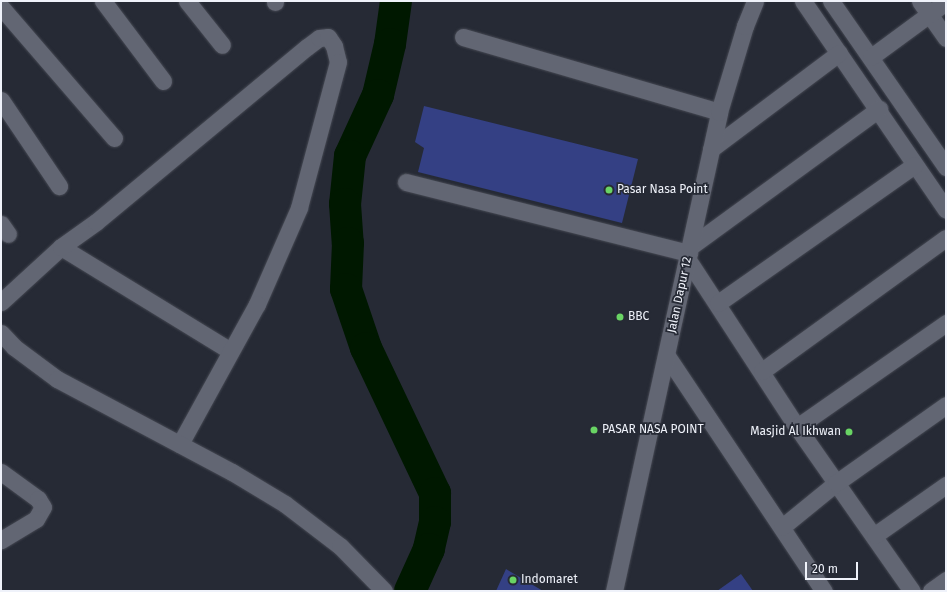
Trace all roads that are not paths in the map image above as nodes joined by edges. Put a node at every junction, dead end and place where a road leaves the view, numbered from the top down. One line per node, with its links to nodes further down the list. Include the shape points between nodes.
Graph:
1 (103, 1): 14 (street)
2 (187, 1): 11 (street)
3 (755, 1): 17 (street, Jalan Dapur 12)
4 (803, 1): 12 (street)
5 (831, 1): 13 (street)
6 (946, 2): 8 (street)
7 (1, 7): 18 (street)
8 (925, 8): 10 (street); 13 (street)
9 (463, 37): 17 (street)
10 (946, 38)
11 (222, 45)
12 (840, 53): 16 (street); 19 (street)
13 (871, 57): 21 (street)
14 (163, 81)
15 (1, 100): 23 (street)
16 (879, 109): 20 (street); 27 (street)
17 (718, 112): 19 (street, Jalan Dapur 12)
18 (114, 138)
19 (711, 149): 27 (street, Jalan Dapur 12)
20 (914, 165): 24 (street); 29 (street)
21 (946, 167)
22 (406, 182): 27 (street)
23 (59, 186)
24 (944, 203)
25 (946, 238): 34 (street)
26 (61, 247): 28 (street); 32 (street); 32 (street, via 96,222 307,47 319,38 328,37 334,46 338,62 299,208 257,304)
27 (689, 253): 29 (street); 33 (street, Jalan Dapur 12)
28 (1, 302)
29 (718, 304): 34 (street)
30 (946, 323): 36 (street)
31 (1, 333): 37 (street, via 14,347 57,379)
32 (231, 350): 37 (street)
33 (667, 356): 41 (street); 46 (street, Jalan Dapur 12)
34 (762, 371): 36 (street)
35 (946, 405): 39 (street)
36 (798, 427): 39 (street)
37 (180, 444): 45 (street, via 263,489 313,524 340,546)
38 (1, 472): 43 (street, via 38,498 43,507 36,519)
39 (836, 483): 41 (street); 42 (street)
40 (946, 485): 42 (street)
41 (782, 527): 47 (street)
42 (874, 535): 48 (street)
43 (1, 540)
44 (946, 580): 49 (street)
45 (384, 591)
46 (614, 591)
47 (824, 591)
48 (912, 591)
49 (931, 591)

